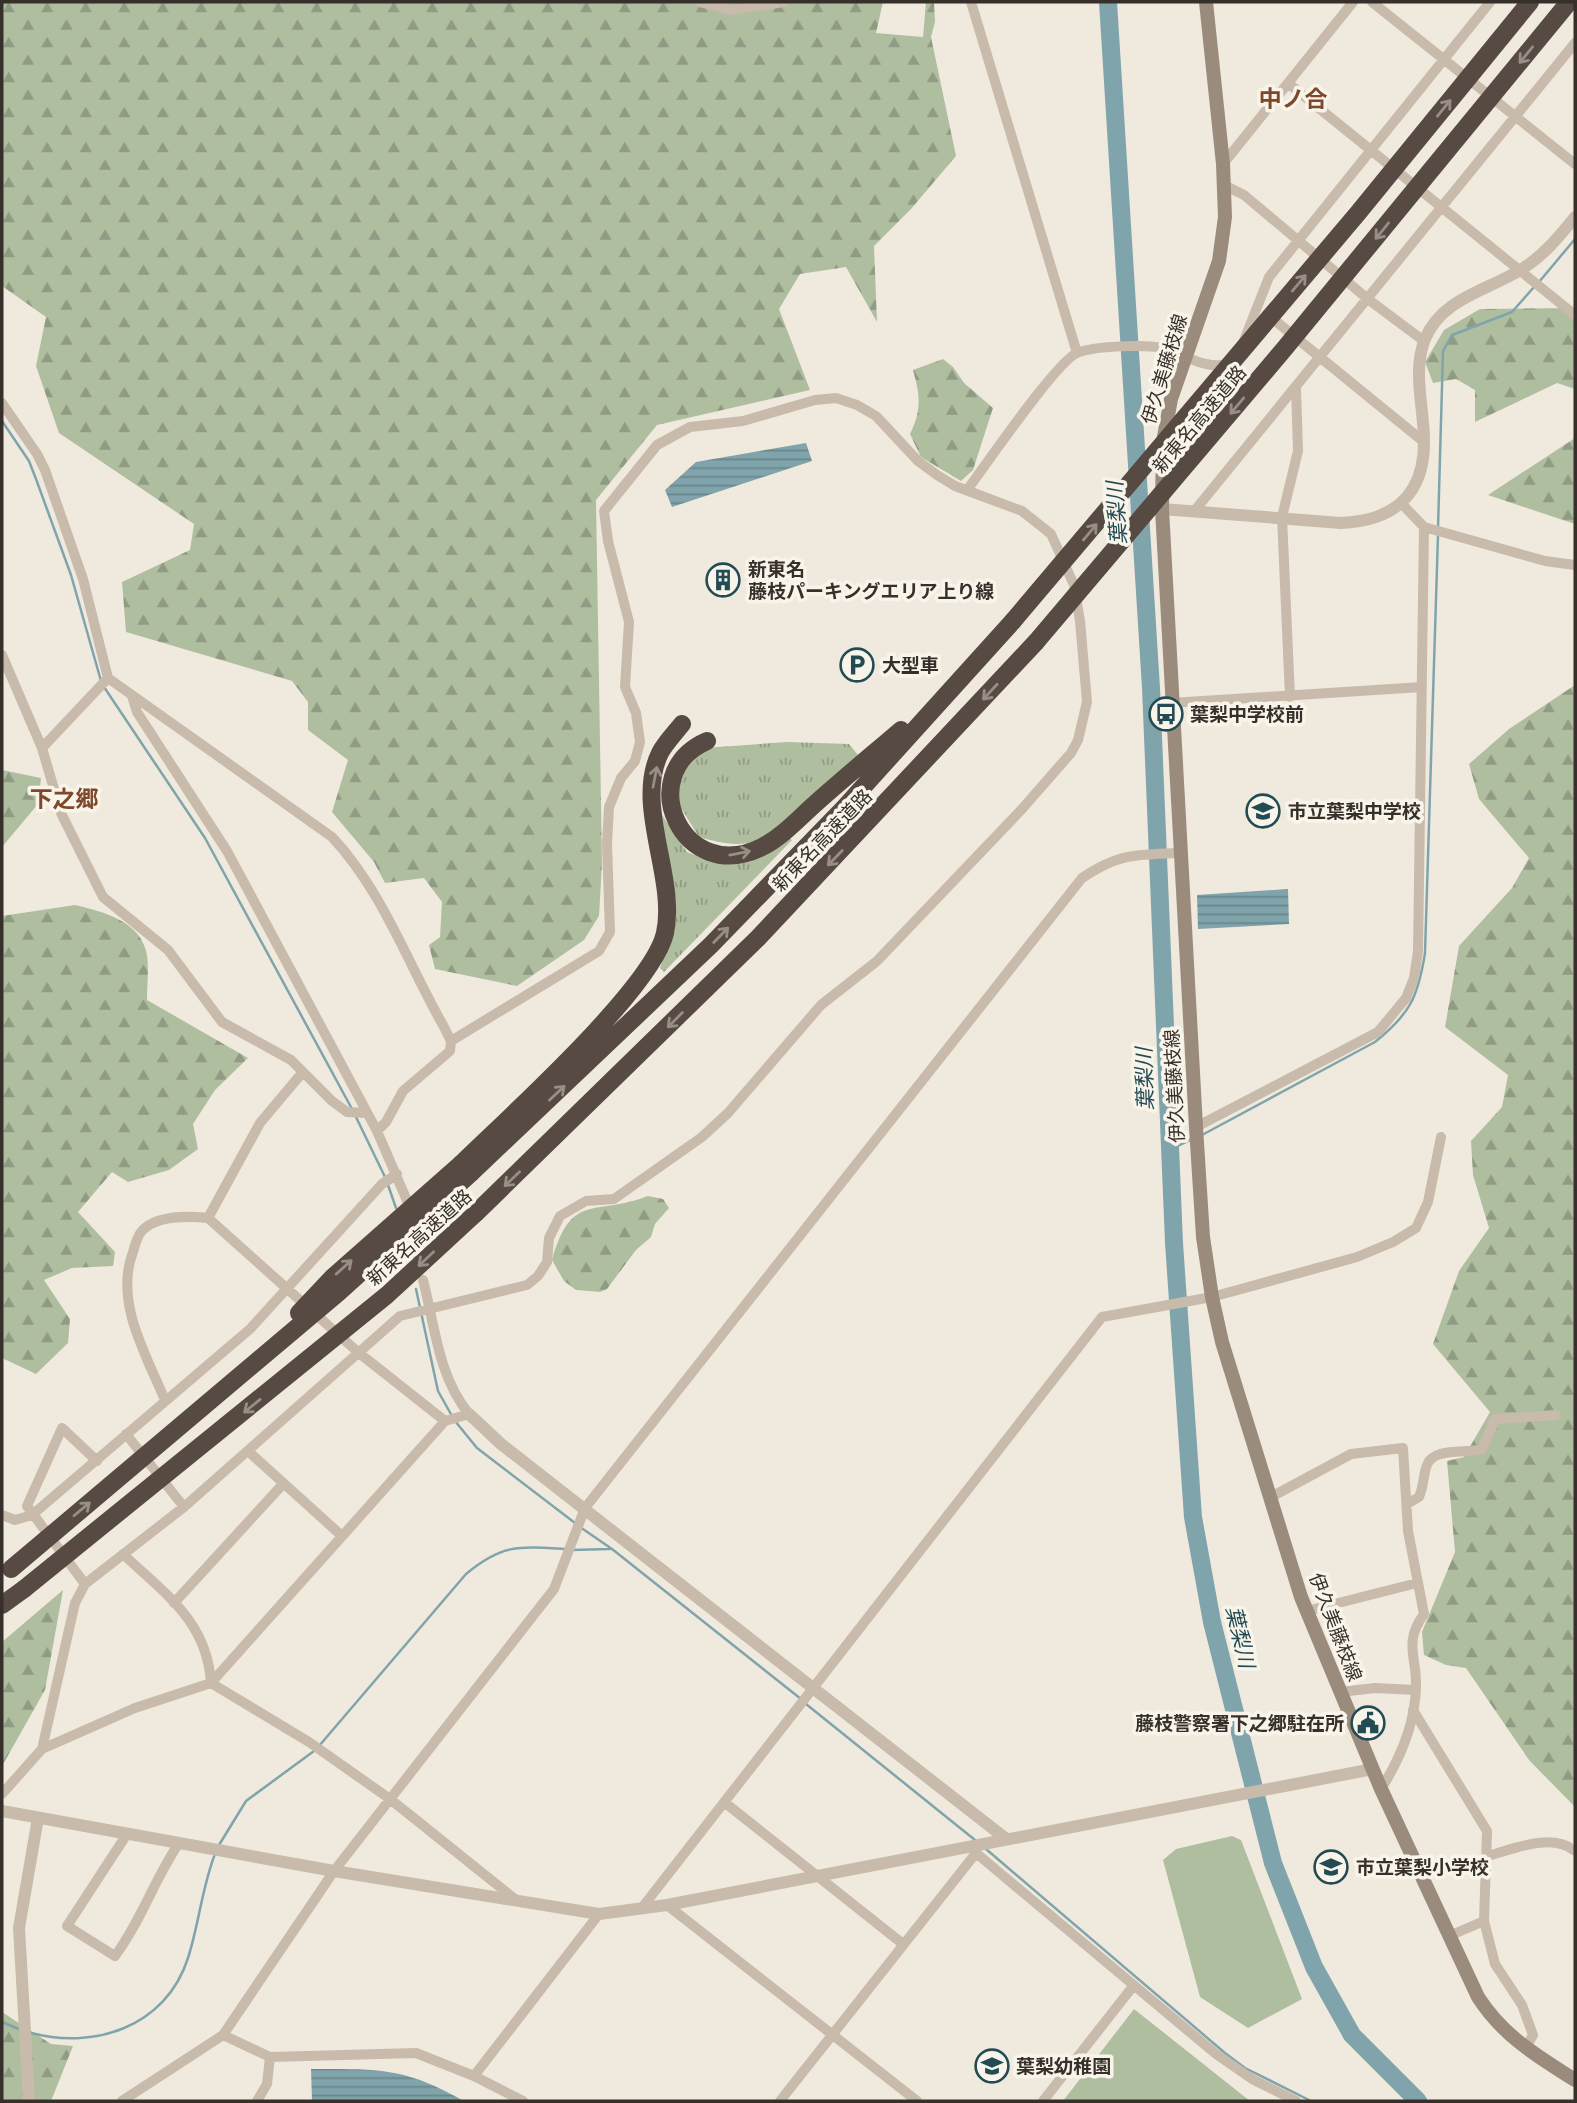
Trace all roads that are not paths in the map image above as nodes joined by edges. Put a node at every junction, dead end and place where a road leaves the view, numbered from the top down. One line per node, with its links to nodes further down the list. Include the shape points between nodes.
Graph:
1 (699, 2): 2 (street, via 731,10)
2 (784, 2)
3 (971, 2): 28 (street)
4 (1206, 2): 17 (main road, 伊久美藤枝線)
5 (1353, 2): 14 (street)
6 (1372, 2): 13 (street)
7 (1490, 2): 13 (street)
8 (1530, 2): 43 (highway, 新東名高速道路, one-way to 8, bridge, via 1358,213)
9 (1560, 2): 11 (street)
10 (1569, 2): 87 (highway, 新東名高速道路, one-way to 87, bridge, via 1286,348 1037,642 758,938 387,1295)
11 (1575, 14)
12 (1575, 43): 15 (street)
13 (1444, 60): 15 (street); 16 (street)
14 (1289, 84): 16 (street); 17 (street)
15 (1514, 117): 18 (street); 20 (street)
16 (1370, 149): 20 (street); 22 (street)
17 (1223, 164): 19 (main road, 伊久美藤枝線)
18 (1575, 164)
19 (1224, 184): 22 (street, via 1244,195); 29 (main road, 伊久美藤枝線, via 1219,261)
20 (1443, 207): 23 (street); 24 (street)
21 (1575, 217): 23 (street)
22 (1296, 240): 24 (street); 25 (street, via 1269,277)
23 (1520, 271): 26 (street); 27 (street, via 1458,300 1437,317)
24 (1368, 300): 27 (street); 30 (street)
25 (1256, 305): 29 (street, via 1244,341 1230,362 1221,367); 30 (street)
26 (1575, 315)
27 (1424, 341): 33 (street, via 1419,382)
28 (1077, 353): 29 (street, via 1144,346); 34 (street, via 1058,370)
29 (1186, 354): 36 (main road, 伊久美藤枝線, via 1163,442)
30 (1320, 357): 31 (street); 33 (street)
31 (1296, 388): 37 (street); 38 (street, via 1298,451)
32 (2, 403): 42 (street, via 45,470 83,579)
33 (1424, 442): 35 (street, via 1414,483)
34 (967, 490): 52 (street, via 918,461 876,416 836,398 743,421 690,427 657,445 604,511 629,622 625,687 640,732 635,761 621,778 609,807 610,932 599,951); 65 (street, via 996,499 1039,522 1051,534 1074,585 1087,702 1079,740 1071,753 877,961 821,1005 702,1137 614,1199 586,1201 560,1216 549,1238 547,1262 527,1285)
35 (1401, 503): 38 (street, via 1386,515 1363,522); 39 (street)
36 (1161, 509): 37 (street); 47 (main road, 伊久美藤枝線)
37 (1196, 509): 38 (street)
38 (1282, 517): 46 (street)
39 (1424, 527): 40 (street); 44 (street)
40 (1575, 565)
41 (2, 655): 50 (street)
42 (108, 678): 45 (street); 50 (street)
43 (952, 687): 49 (highway, one-way to 43, via 692,748 675,771 668,799 698,849 738,855 762,847 788,828); 58 (highway, 新東名高速道路, one-way to 43, via 711,945 844,808)
44 (1422, 687): 46 (street); 55 (street, via 1418,951 1406,998 1378,1032)
45 (132, 696): 52 (street, via 332,836 352,858); 54 (street, via 137,712 227,851)
46 (1290, 697): 47 (street)
47 (1171, 703): 51 (main road, 伊久美藤枝線)
48 (682, 724): 58 (highway, one-way to 48, via 658,955 666,932 667,901 651,797 659,754)
49 (707, 741)
50 (42, 748): 53 (street, via 61,813 103,897 168,950 222,1022 291,1060)
51 (1178, 853): 55 (main road, 伊久美藤枝線); 78 (street, via 1109,860 1082,878)
52 (451, 1041): 56 (street, via 450,1051 403,1091)
53 (302, 1073): 54 (street, via 347,1112); 61 (street, via 260,1123)
54 (366, 1113): 56 (street)
55 (1196, 1127): 64 (main road, 伊久美藤枝線)
56 (377, 1131): 59 (street)
57 (1441, 1136): 64 (street, via 1428,1202 1416,1228 1357,1257)
58 (466, 1169): 83 (highway, 新東名高速道路, one-way to 58, bridge, via 229,1387)
59 (397, 1174): 60 (street); 63 (street, via 382,1184)
60 (408, 1203)
61 (208, 1218): 63 (street); 67 (street, via 188,1216 152,1223 140,1233 127,1267 128,1308)
62 (422, 1280): 65 (street)
63 (288, 1290): 66 (street); 67 (street)
64 (1207, 1297): 75 (main road, 伊久美藤枝線); 90 (street, via 1102,1317)
65 (430, 1308): 66 (street, via 400,1316); 68 (street, via 448,1380)
66 (359, 1353): 70 (street); 72 (street)
67 (165, 1401): 71 (street)
68 (469, 1414): 70 (street); 78 (street)
69 (1556, 1415): 76 (street, via 1495,1419 1482,1448 1469,1454 1437,1454 1427,1462 1419,1497)
70 (445, 1421): 81 (street)
71 (126, 1434): 73 (street); 77 (street)
72 (249, 1452): 74 (street); 77 (street)
73 (97, 1461): 80 (street); 80 (street, via 62,1428 27,1506)
74 (283, 1484): 81 (street); 86 (street)
75 (1271, 1497): 76 (street, via 1351,1454 1403,1448); 88 (main road, 伊久美藤枝線)
76 (1407, 1504): 84 (street)
77 (184, 1507): 82 (street)
78 (585, 1508): 90 (street); 98 (street, via 554,1589)
79 (2, 1515): 80 (street, via 15,1520)
80 (32, 1515): 85 (street)
81 (342, 1536): 89 (street)
82 (123, 1554): 85 (street); 86 (street)
83 (6, 1572)
84 (1417, 1583): 88 (street); 91 (street, via 1423,1614 1410,1647)
85 (85, 1584): 94 (street, via 75,1602)
86 (174, 1603): 89 (street, via 199,1633)
87 (2, 1605)
88 (1307, 1611): 92 (main road, 伊久美藤枝線)
89 (211, 1683): 94 (street, via 135,1708); 98 (street, via 309,1742)
90 (813, 1687): 99 (street); 103 (street)
91 (1416, 1690): 92 (street); 93 (street)
92 (1340, 1692): 95 (main road, 伊久美藤枝線)
93 (1413, 1710): 96 (street, via 1396,1764); 107 (street, via 1487,1831)
94 (42, 1749): 97 (street)
95 (1373, 1769): 96 (main road, 伊久美藤枝線); 103 (street)
96 (1381, 1789): 115 (main road, 伊久美藤枝線)
97 (2, 1794)
98 (390, 1799): 108 (street); 110 (street)
99 (724, 1801): 109 (street); 112 (street)
100 (2, 1811): 101 (street)
101 (38, 1818): 102 (street); 124 (street, via 19,1928)
102 (127, 1834): 104 (street); 104 (street, via 67,1926 115,1956 134,1930 161,1870)
103 (1004, 1838): 105 (street)
104 (179, 1843): 108 (street)
105 (975, 1849): 109 (street); 116 (street); 117 (street)
106 (1575, 1851): 107 (street, via 1557,1843 1541,1843)
107 (1488, 1856): 114 (street)
108 (334, 1871): 110 (street); 118 (street)
109 (820, 1876): 111 (street); 116 (street)
110 (519, 1903): 113 (street)
111 (667, 1905): 112 (street); 119 (street)
112 (641, 1909): 113 (street)
113 (599, 1914): 122 (street)
114 (1484, 1921): 115 (street); 120 (street, via 1495,1964 1522,2005 1533,2035)
115 (1449, 1936): 120 (main road, 伊久美藤枝線, via 1491,2019)
116 (903, 1944): 119 (street)
117 (1134, 1985): 130 (street); 131 (street, via 1216,2054)
118 (223, 2035): 121 (street); 125 (street)
119 (831, 2035): 128 (street); 129 (street)
120 (1525, 2049): 123 (main road, 伊久美藤枝線)
121 (270, 2057): 122 (street, via 416,2053); 126 (street, via 267,2084)
122 (474, 2076): 127 (street)
123 (1575, 2080)
124 (29, 2101)
125 (122, 2101)
126 (257, 2101)
127 (523, 2101)
128 (780, 2101)
129 (917, 2101)
130 (1043, 2101)
131 (1296, 2101)

